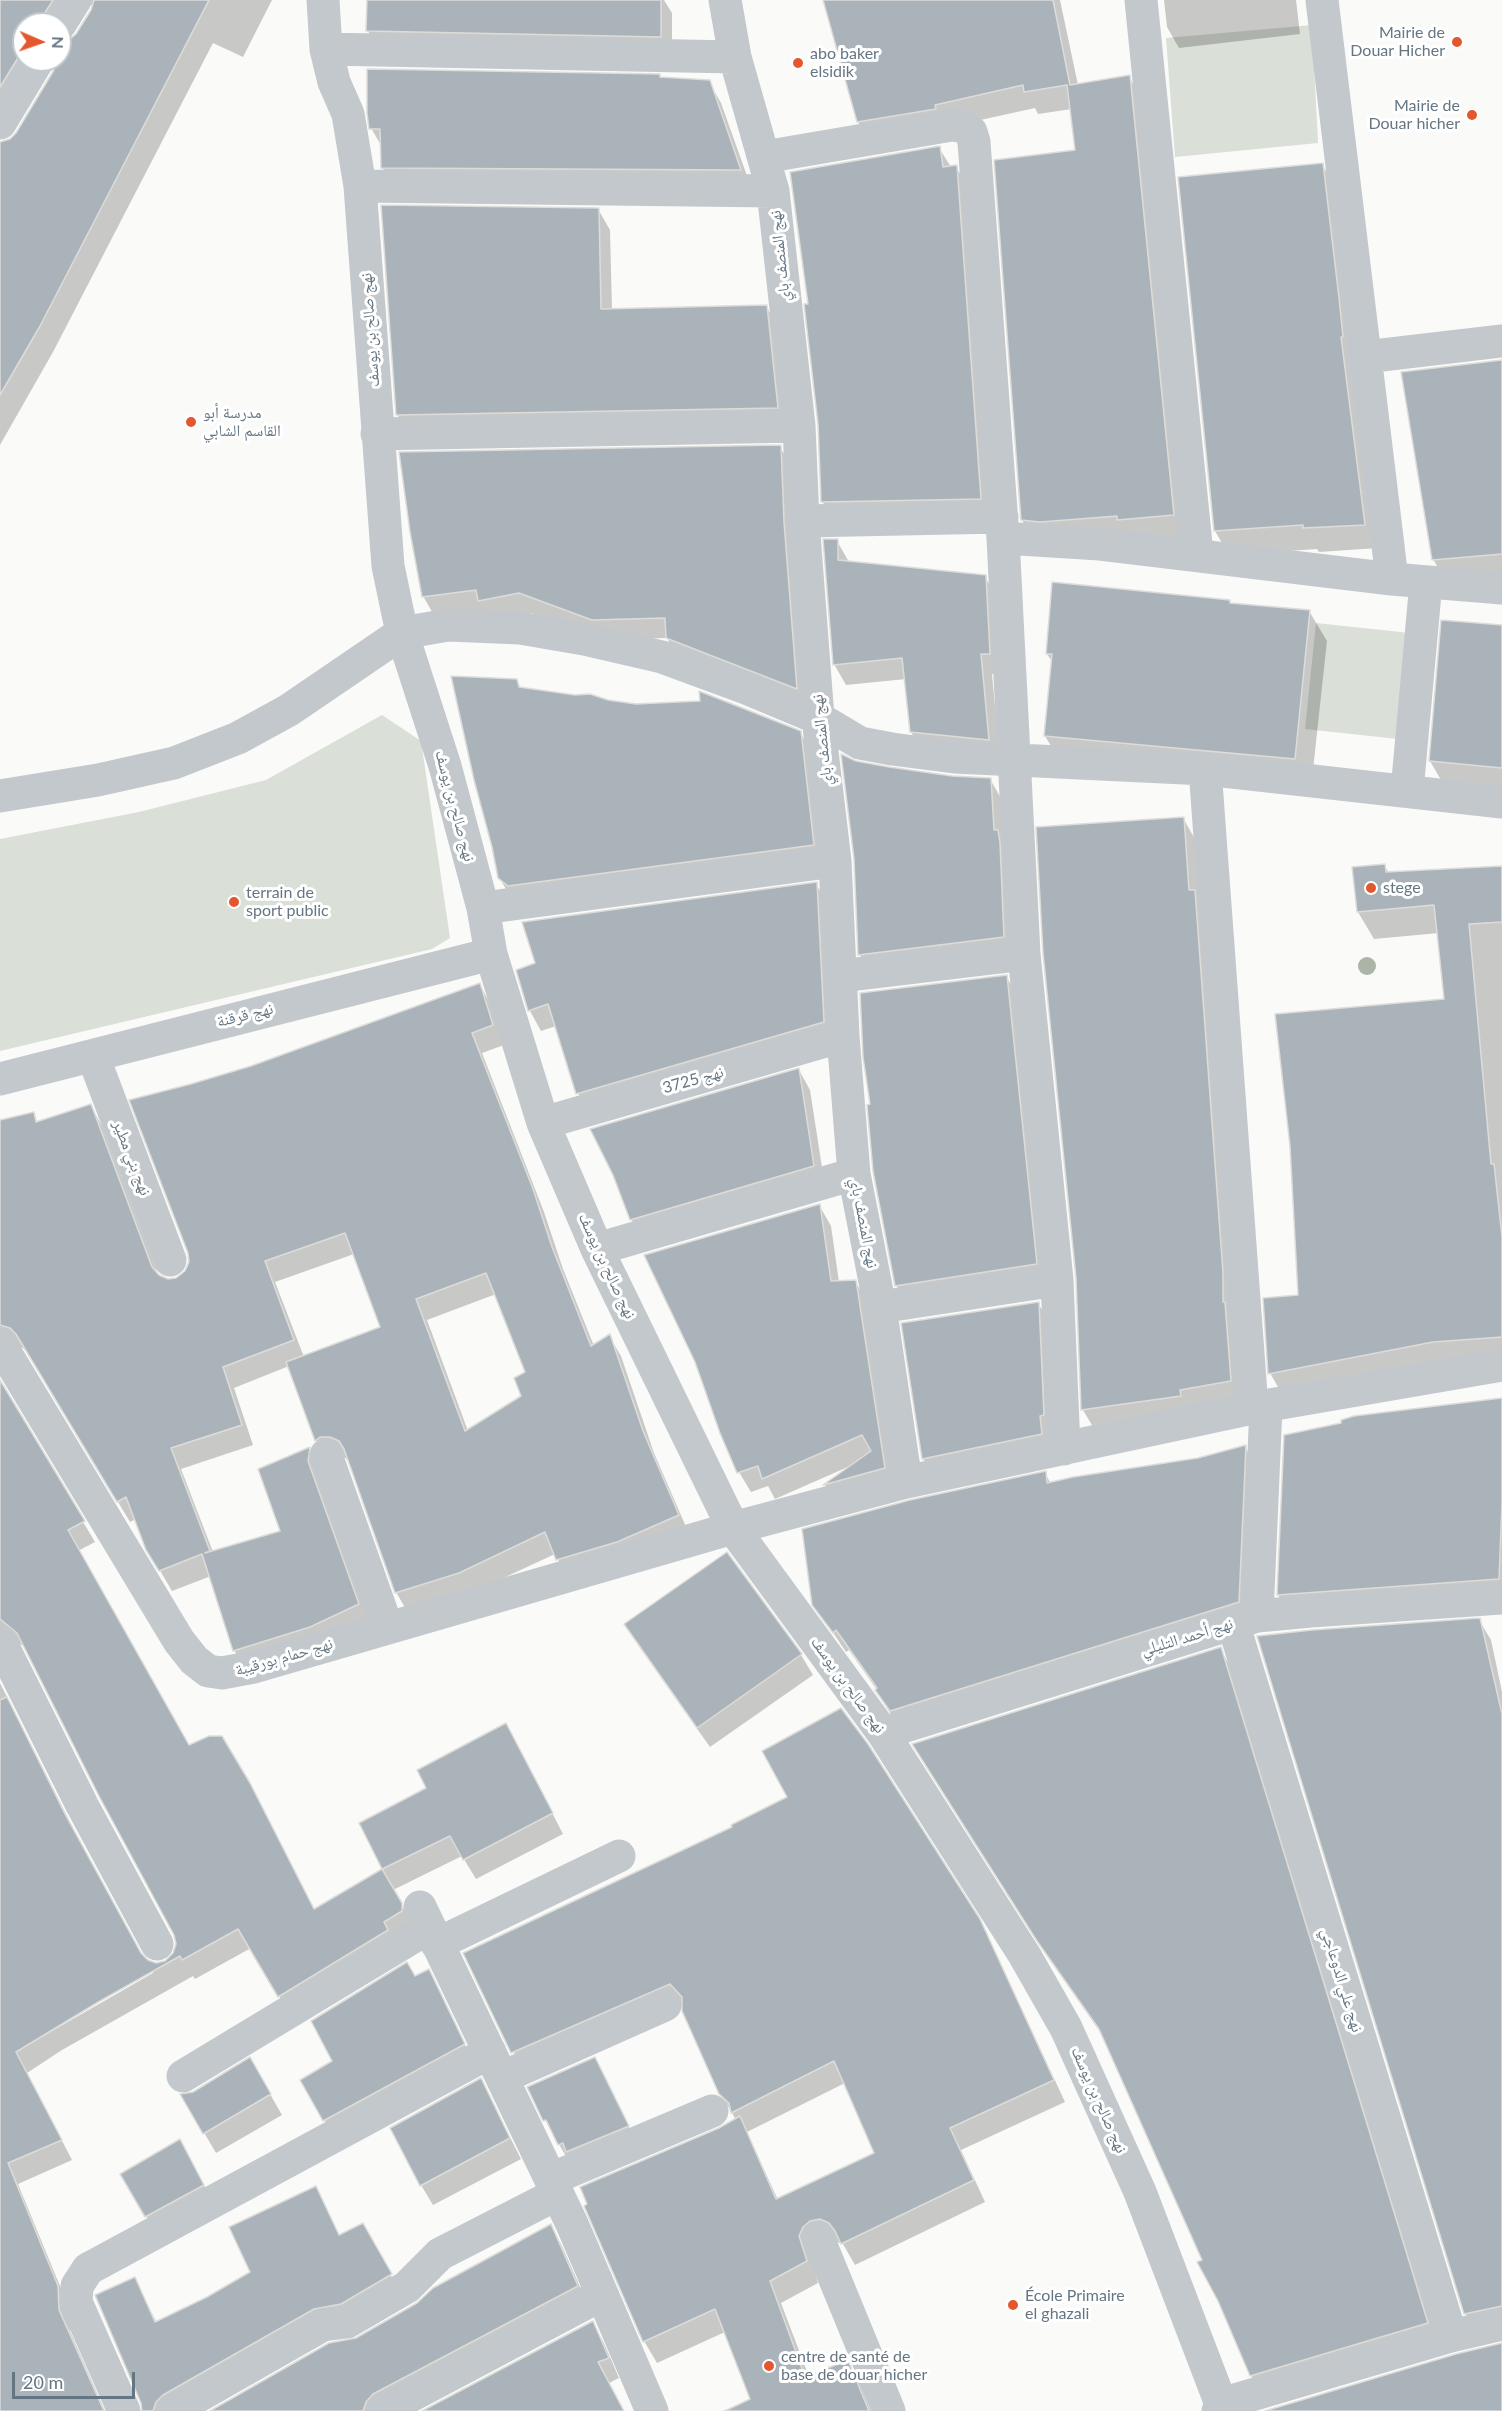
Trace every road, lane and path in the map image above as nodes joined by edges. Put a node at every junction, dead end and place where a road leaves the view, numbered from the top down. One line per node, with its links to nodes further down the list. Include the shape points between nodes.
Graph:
1 (323, 0): 5 (street, نهج صالح بن يوسف)
2 (725, 0): 6 (street, نهج المنصف باي)
3 (1141, 0): 18 (street)
4 (1322, 0): 13 (street)
5 (326, 49): 6 (street); 10 (street, نهج صالح بن يوسف, via 334,81 345,101)
6 (735, 57): 9 (street, نهج المنصف باي)
7 (31, 72): 8 (street)
8 (0, 123)
9 (764, 157): 11 (street, نهج المنصف باي); 17 (street, via 952,125 970,132 976,156)
10 (360, 186): 11 (street); 15 (street, نهج صالح بن يوسف)
11 (773, 191): 14 (street, نهج المنصف باي)
12 (1502, 341): 13 (street)
13 (1365, 357): 19 (street)
14 (799, 426): 15 (street); 16 (street, نهج المنصف باي)
15 (376, 434): 22 (street, نهج صالح بن يوسف, via 388,566)
16 (803, 521): 17 (street); 23 (street, نهج المنصف باي)
17 (1003, 528): 18 (street); 24 (street)
18 (1197, 554): 19 (street)
19 (1392, 579): 20 (street)
20 (1426, 582): 21 (street); 26 (street)
21 (1502, 588)
22 (402, 633): 23 (street, via 448,625 520,628 584,639 662,657); 27 (street, via 289,710 238,738 174,763); 30 (street, نهج صالح بن يوسف, via 446,766)
23 (818, 718): 24 (street, via 860,743 924,754); 29 (street, نهج المنصف باي)
24 (1015, 759): 25 (street); 32 (street)
25 (1205, 769): 26 (street); 45 (street, نهج علي الدوعاجي)
26 (1407, 791): 28 (street)
27 (0, 796)
28 (1502, 802)
29 (835, 861): 30 (street); 33 (street, نهج المنصف باي)
30 (483, 908): 31 (street, نهج صالح بن يوسف)
31 (491, 954): 35 (street, نهج قرقنة); 37 (street, نهج صالح بن يوسف)
32 (1024, 954): 33 (street); 41 (street)
33 (840, 976): 34 (street, نهج المنصف باي)
34 (843, 1036): 37 (street, نهج 3725); 38 (street, نهج المنصف باي)
35 (93, 1056): 36 (street, نهج قرقنة); 40 (street, نهج بني مطير)
36 (0, 1080)
37 (543, 1124): 39 (street, نهج صالح بن يوسف)
38 (854, 1174): 39 (street); 42 (street, نهج المنصف باي)
39 (597, 1249): 49 (street, نهج صالح بن يوسف)
40 (170, 1260)
41 (1057, 1280): 42 (street); 46 (street)
42 (880, 1308): 48 (street, نهج المنصف باي)
43 (0, 1344): 52 (street, نهج حمام بورقيبة, via 179,1641 208,1671 222,1673 254,1667)
44 (1502, 1365): 45 (street, نهج حمام بورقيبة)
45 (1259, 1407): 46 (street, نهج حمام بورقيبة); 51 (street, نهج علي الدوعاجي)
46 (1064, 1449): 48 (street, نهج حمام بورقيبة)
47 (326, 1455): 52 (street)
48 (906, 1482): 49 (street, نهج حمام بورقيبة)
49 (733, 1528): 52 (street, نهج حمام بورقيبة); 55 (street, نهج صالح بن يوسف)
50 (1502, 1598): 51 (street, نهج أحمد التليلي, via 1311,1611)
51 (1245, 1620): 55 (street, نهج أحمد التليلي); 67 (street, نهج علي الدوعاجي)
52 (387, 1627)
53 (0, 1641): 54 (street)
54 (11, 1688): 58 (street, via 82,1805)
55 (883, 1733): 68 (street, نهج صالح بن يوسف, via 1066,2028 1140,2192)
56 (619, 1856): 57 (street)
57 (428, 1926): 60 (street); 61 (street)
58 (157, 1944)
59 (665, 2006): 60 (street)
60 (496, 2065): 63 (street); 69 (street, via 88,2270 77,2286 76,2302)
61 (183, 2076)
62 (712, 2111): 63 (street)
63 (554, 2186): 65 (street); 70 (street, via 440,2254 407,2287 347,2322 323,2325)
64 (818, 2238): 73 (street)
65 (601, 2295): 71 (street); 72 (street)
66 (1502, 2324): 67 (street)
67 (1451, 2336): 68 (street)
68 (1220, 2408)
69 (124, 2411)
70 (172, 2411)
71 (382, 2411)
72 (652, 2411)
73 (889, 2411)

